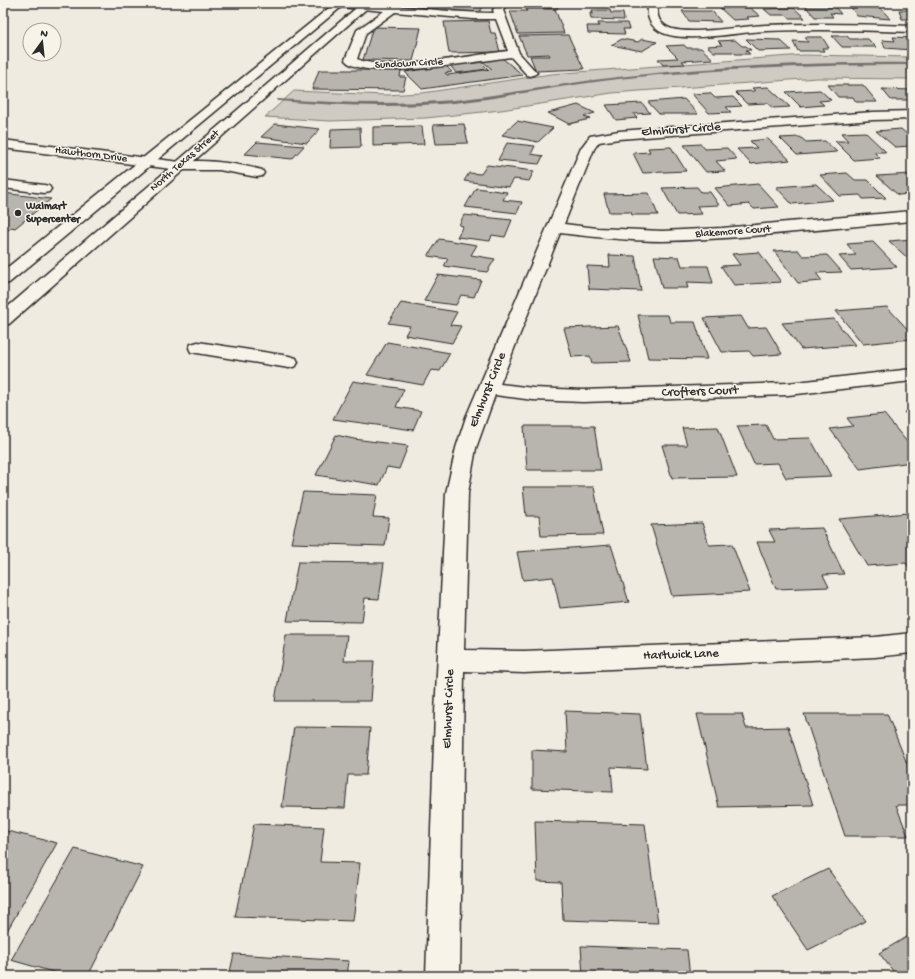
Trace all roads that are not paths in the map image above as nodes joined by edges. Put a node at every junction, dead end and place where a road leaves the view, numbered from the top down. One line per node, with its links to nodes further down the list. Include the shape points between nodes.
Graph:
1 (502, 3): 6 (street, via 498,10)
2 (654, 3): 7 (street, via 651,10 657,26 669,32 816,27)
3 (340, 4): 4 (street); 12 (street, North Texas Street)
4 (366, 5): 5 (street); 13 (street, North Texas Street)
5 (393, 9): 6 (street); 8 (street, Sundown Circle, via 361,32 351,60 355,64 421,65)
6 (500, 16): 8 (street)
7 (912, 29)
8 (514, 53): 9 (street)
9 (531, 73)
10 (912, 115): 17 (street, Elmhurst Circle, via 720,127 595,139 588,148)
11 (3, 144): 12 (street, Hawthorn Drive)
12 (145, 162): 13 (street, Hawthorn Drive); 18 (street, North Texas Street)
13 (180, 166): 19 (street, North Texas Street)
14 (3, 184): 15 (street)
15 (44, 189)
16 (912, 216): 17 (street, Blakemore Court, via 662,236)
17 (554, 228): 23 (street, Elmhurst Circle)
18 (3, 278)
19 (3, 320)
20 (198, 348): 21 (street)
21 (290, 362)
22 (912, 375): 23 (street, Crofters Court, via 788,390 583,396 533,394)
23 (488, 388): 25 (street, Elmhurst Circle, via 466,448 457,493)
24 (912, 643): 25 (street, Hartwick Lane, via 875,647 524,662)
25 (451, 660): 26 (street, Elmhurst Circle)
26 (443, 976)

